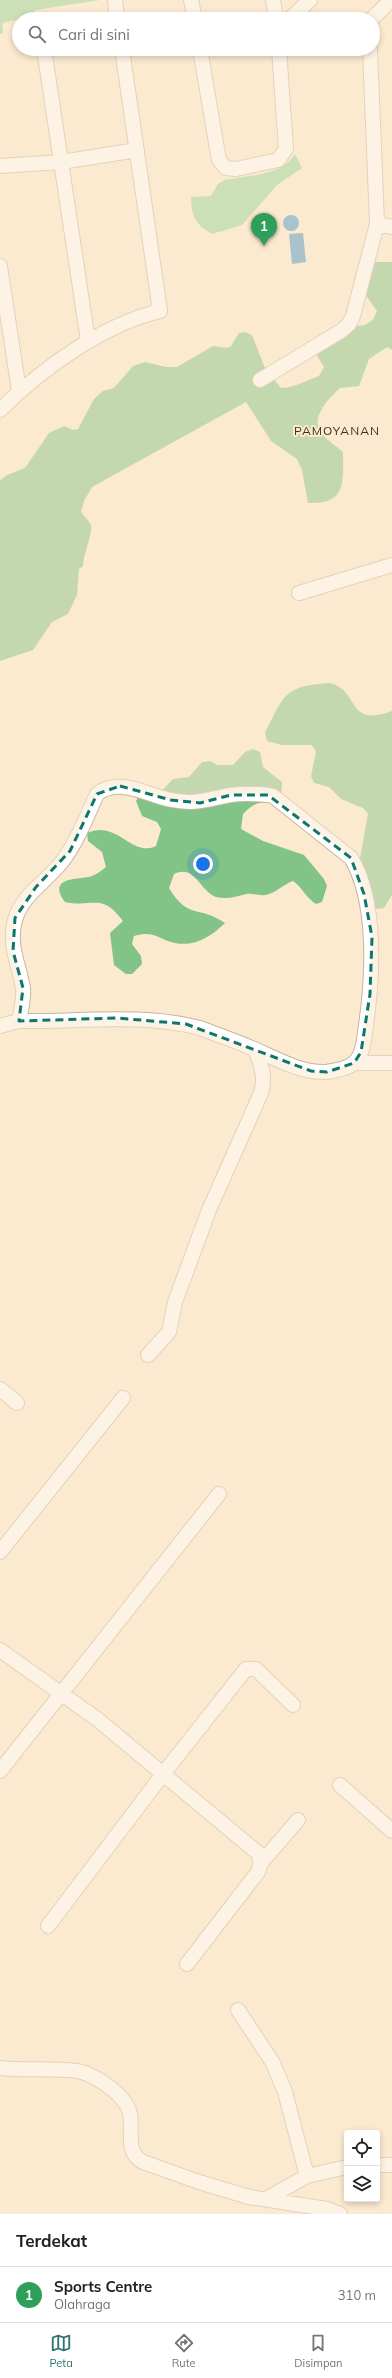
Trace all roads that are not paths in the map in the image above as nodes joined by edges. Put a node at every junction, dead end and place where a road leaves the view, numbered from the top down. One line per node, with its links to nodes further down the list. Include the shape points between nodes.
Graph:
1 (115, 0): 6 (street)
2 (192, 0): 7 (street)
3 (273, 0): 8 (street)
4 (310, 0): 9 (street)
5 (391, 0): 10 (street)
6 (117, 12)
7 (194, 12)
8 (275, 12)
9 (297, 12)
10 (379, 12)
11 (45, 56): 17 (street)
12 (123, 56): 16 (street)
13 (201, 56): 14 (street, via 219,160 226,168 236,169 278,160 286,149)
14 (279, 56)
15 (370, 56): 19 (street)
16 (136, 150): 17 (street); 22 (street, via 160,311 136,317 107,329)
17 (61, 162): 18 (street); 22 (street)
18 (0, 166)
19 (377, 224): 20 (street); 23 (street, via 372,250 349,324)
20 (392, 227)
21 (0, 266): 24 (street)
22 (88, 341): 24 (street)
23 (260, 380)
24 (20, 391): 25 (street)
25 (0, 410)
26 (392, 565): 27 (street)
27 (299, 593)
28 (19, 1021): 29 (street); 30 (street, via 59,1022 117,1018 186,1024); 31 (street, via 23,988 13,951 15,918 36,887 70,851 97,794 120,786 171,800 200,803 231,795 268,795 273,796 346,853 354,863 364,894 372,937 370,994 361,1052)
29 (0, 1026)
30 (255, 1049): 31 (street, via 281,1062 311,1071 327,1072); 33 (street, via 264,1083 261,1093 209,1210 175,1302 169,1332)
31 (354, 1063): 32 (street)
32 (392, 1063)
33 (148, 1355)
34 (0, 1389): 36 (street)
35 (123, 1398): 38 (street)
36 (17, 1403)
37 (219, 1494): 40 (street)
38 (0, 1552)
39 (0, 1650): 40 (street)
40 (61, 1693): 42 (street); 43 (street, via 97,1719)
41 (293, 1705): 43 (street, via 256,1669 246,1669)
42 (0, 1771)
43 (163, 1774): 47 (street, via 258,1853); 48 (street)
44 (340, 1785): 46 (street)
45 (298, 1820): 47 (street)
46 (392, 1831)
47 (261, 1863): 49 (street, via 258,1872)
48 (48, 1926)
49 (187, 1964)
50 (238, 2010): 55 (street, via 273,2063 285,2092)
51 (0, 2068): 56 (street, via 85,2073 124,2101 131,2117 131,2146 136,2158 199,2182 249,2197)
52 (380, 2165): 53 (street)
53 (392, 2165)
54 (344, 2168): 55 (street)
55 (307, 2176): 56 (street)
56 (266, 2199): 57 (street)
57 (340, 2214)

